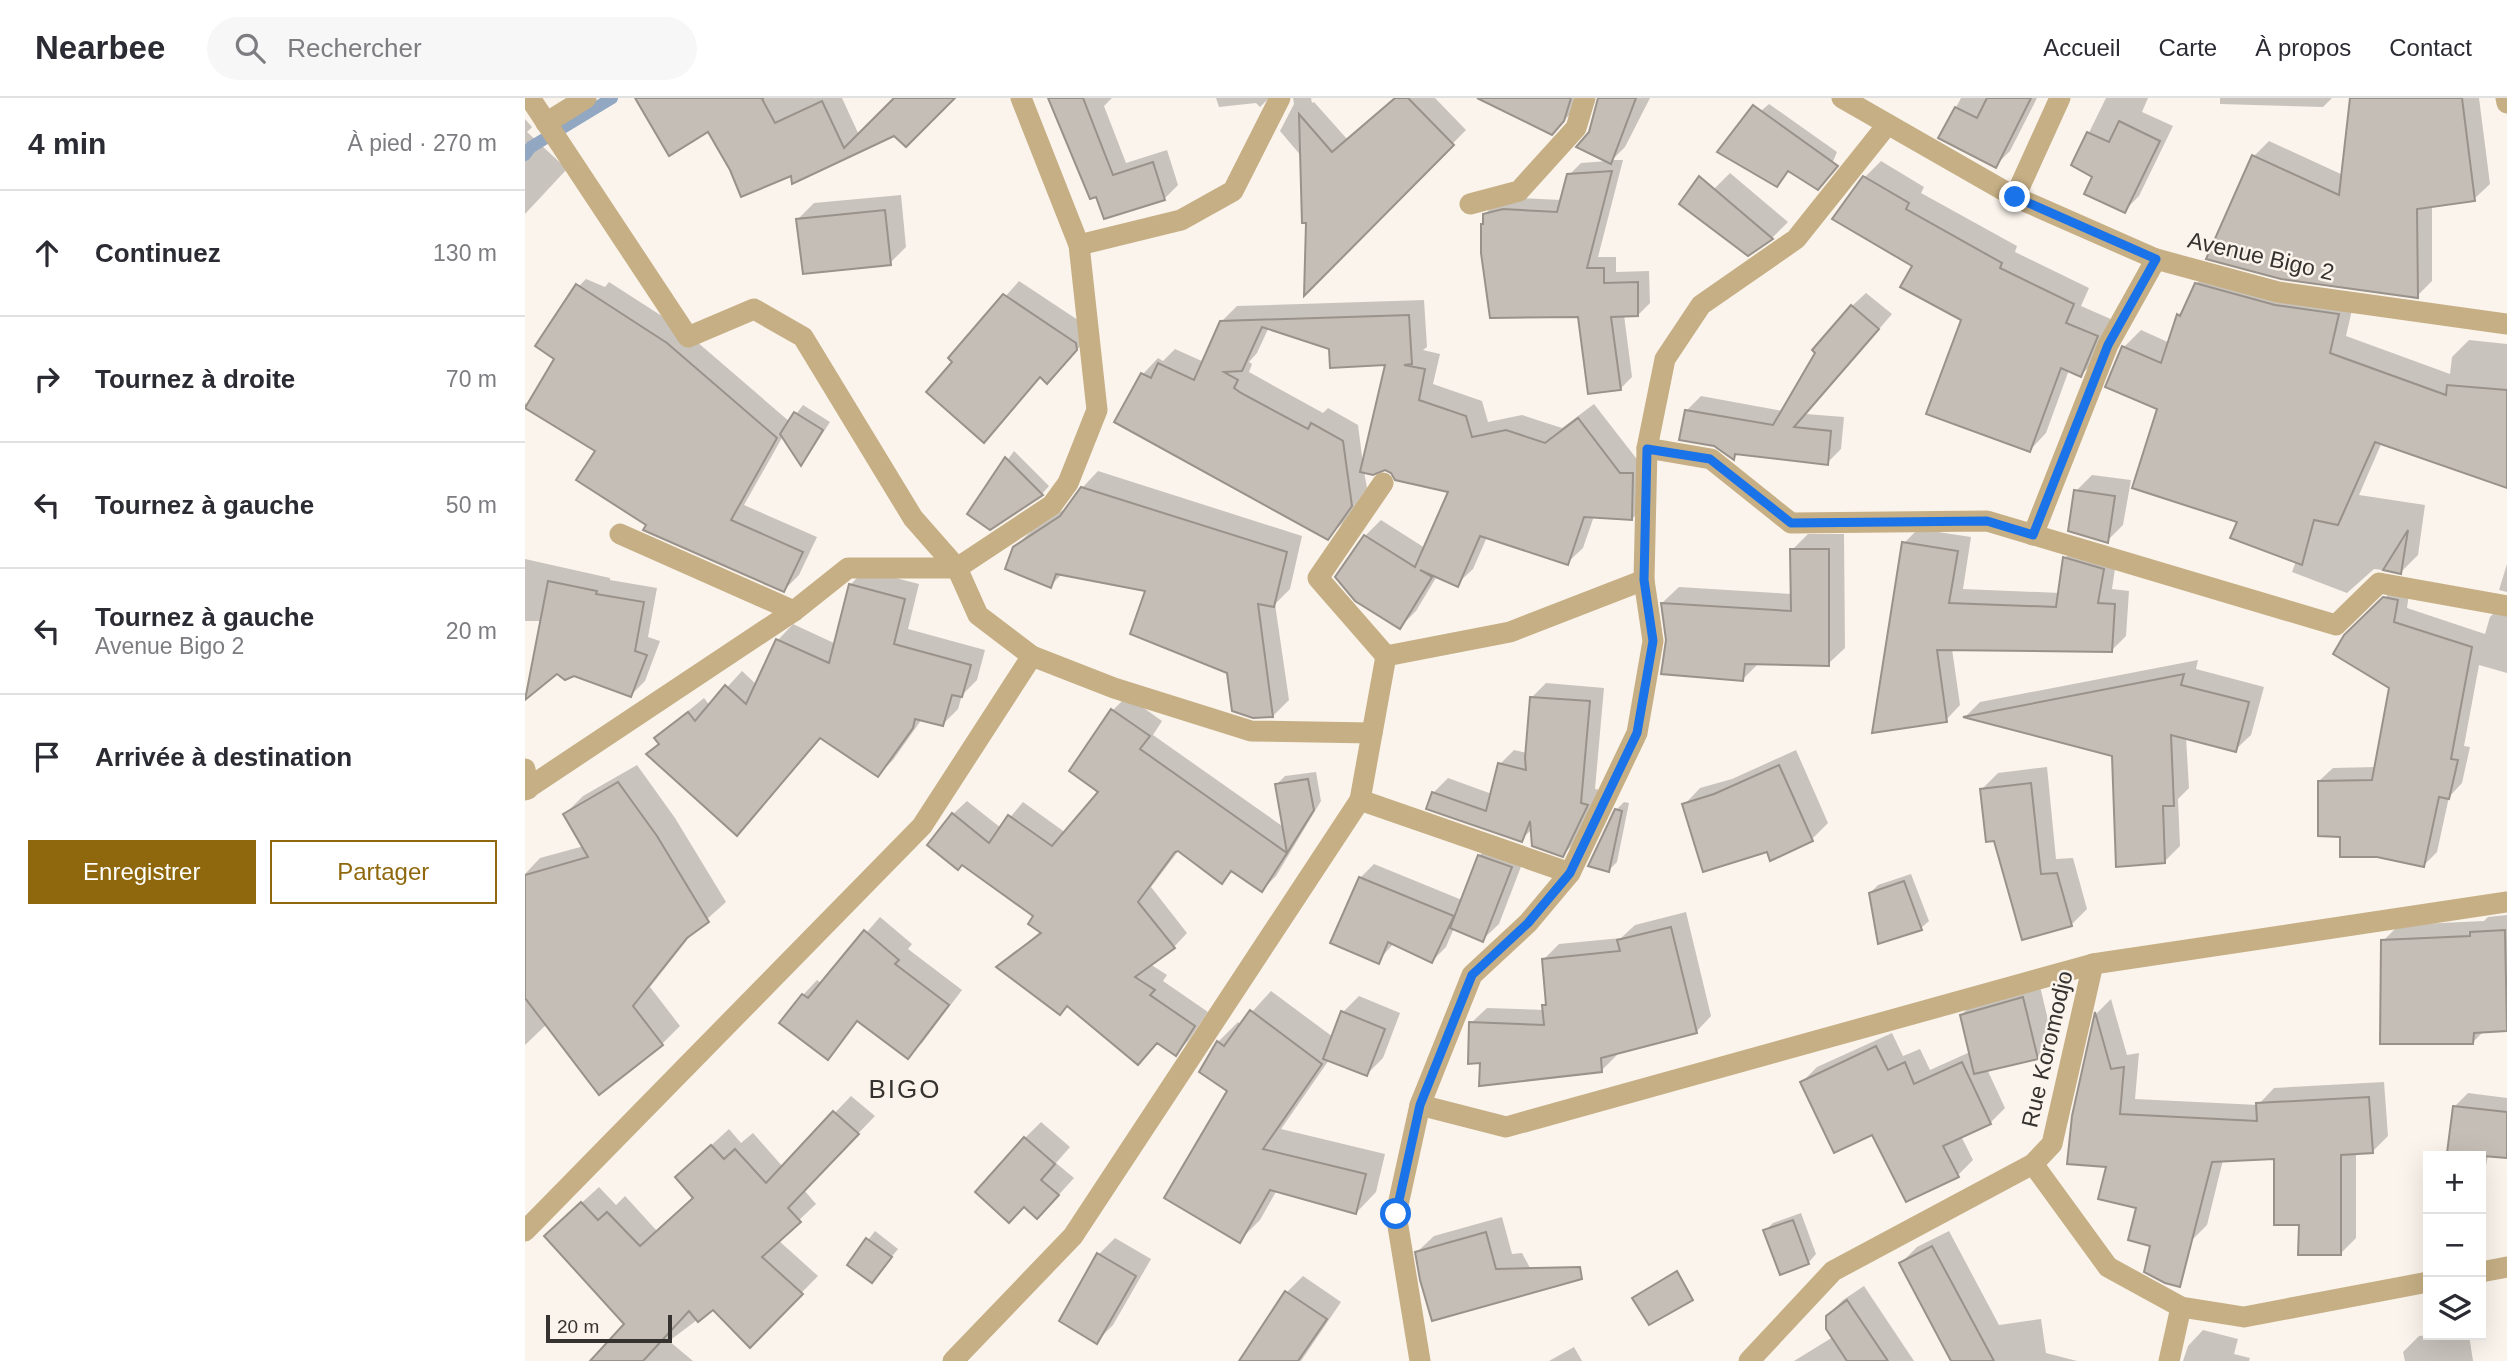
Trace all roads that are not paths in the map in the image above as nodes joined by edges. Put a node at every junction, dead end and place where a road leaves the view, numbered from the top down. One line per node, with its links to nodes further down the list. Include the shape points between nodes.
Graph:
1 (530, 98): 8 (street)
2 (586, 98): 8 (street)
3 (1021, 98): 12 (street)
4 (1280, 98): 12 (street, via 1233,191 1181,220)
5 (1585, 98): 11 (street, via 1576,128 1519,191)
6 (1842, 98): 9 (street, Avenue Bigo 2)
7 (2060, 98): 10 (street)
8 (546, 123): 19 (street, via 688,337 754,309 803,337 913,518)
9 (1887, 125): 10 (street, Avenue Bigo 2); 15 (street, via 1796,239 1701,305 1665,359)
10 (2015, 197): 13 (street, Avenue Bigo 2)
11 (1470, 204)
12 (1079, 245): 19 (street, via 1097,410 1068,483 1052,505)
13 (2156, 259): 14 (street, Avenue Bigo 2, via 2278,292); 18 (street, via 2108,345)
14 (2507, 324)
15 (1647, 449): 18 (street, via 1710,459 1791,523 1987,521); 20 (street)
16 (1383, 483): 24 (street, via 1318,578)
17 (620, 534): 22 (street)
18 (2033, 535): 21 (street, via 2336,625 2379,583)
19 (957, 568): 22 (street, via 848,568); 23 (street, via 978,615)
20 (1644, 580): 24 (street, via 1510,632); 28 (street, via 1653,641 1637,733)
21 (2507, 606)
22 (794, 611): 26 (street)
23 (1032, 656): 25 (street, via 1114,688 1251,731); 33 (street, via 922,827)
24 (1386, 656): 25 (street)
25 (1372, 733): 27 (street)
26 (526, 783)
27 (1360, 800): 28 (street); 38 (street, via 1073,1236)
28 (1570, 873): 31 (street, via 1528,923 1472,975)
29 (2507, 902): 30 (street, Rue Koromodjo)
30 (2093, 964): 31 (street, via 1506,1127); 32 (street, Rue Koromodjo, via 2052,1144)
31 (1420, 1105): 39 (street, via 1396,1214)
32 (2033, 1164): 37 (street, via 2108,1267); 40 (street, Rue Koromodjo, via 1833,1271)
33 (525, 1231)
34 (2507, 1267): 35 (street)
35 (2486, 1271)
36 (2423, 1283): 37 (street, via 2244,1317)
37 (2181, 1307): 41 (street)
38 (953, 1361)
39 (1420, 1361)
40 (1749, 1361)
41 (2169, 1361)

